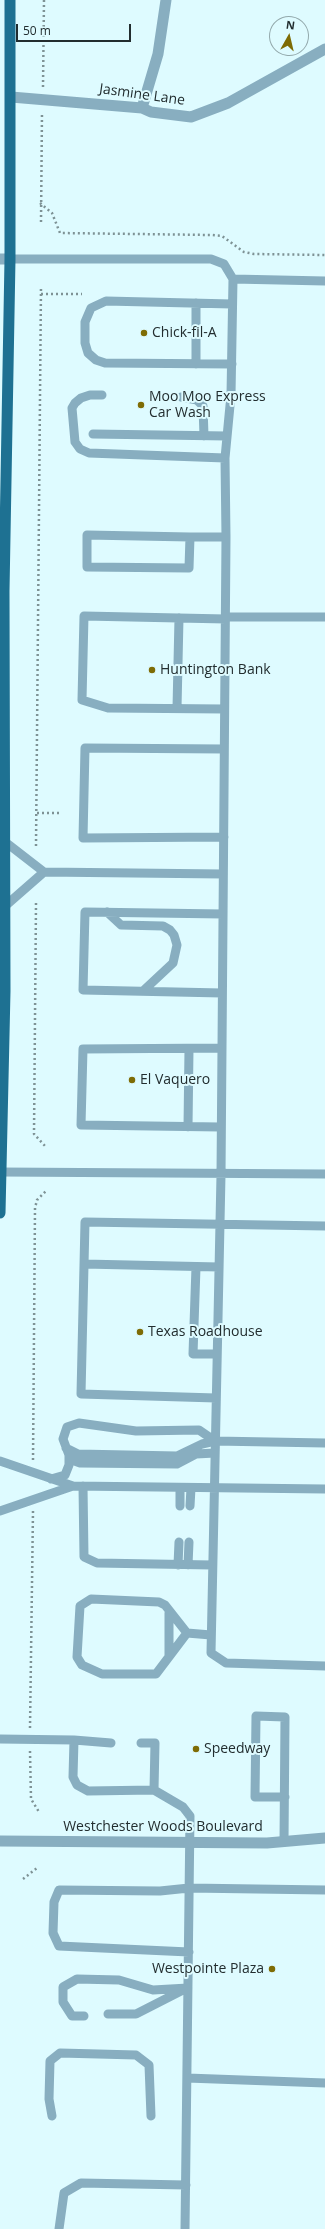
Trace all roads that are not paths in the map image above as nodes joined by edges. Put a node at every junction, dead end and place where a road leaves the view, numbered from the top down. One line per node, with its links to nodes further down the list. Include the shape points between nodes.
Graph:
1 (10, 0): 4 (main road)
2 (166, 0): 5 (street, via 158,54)
3 (325, 48): 5 (street, Jasmine Lane, via 228,103 191,117 151,112)
4 (11, 97): 5 (street, Jasmine Lane); 6 (main road)
5 (142, 108)
6 (5, 259): 7 (lane, via 211,259 224,264); 28 (main road)
7 (233, 279): 8 (lane); 10 (lane)
8 (325, 281)
9 (196, 303): 10 (lane); 11 (lane); 11 (lane, via 106,301 91,308 85,322 85,343 88,353 96,360 105,363)
10 (232, 304): 12 (lane)
11 (196, 364): 12 (lane)
12 (232, 364): 17 (lane, via 232,395)
13 (102, 395): 18 (lane, via 90,395 74,403 72,408 76,442 80,449 89,453)
14 (181, 397): 16 (lane, via 198,400 204,406)
15 (92, 434): 16 (lane)
16 (204, 436): 17 (lane)
17 (227, 436): 18 (lane)
18 (225, 458): 20 (lane)
19 (190, 537): 19 (lane, via 189,568 87,567 87,535); 20 (lane)
20 (226, 537): 23 (lane)
21 (325, 617): 23 (lane)
22 (179, 618): 23 (lane); 24 (lane); 24 (lane, via 84,616 82,700 108,708)
23 (226, 618): 25 (lane)
24 (177, 708): 25 (lane)
25 (224, 708): 26 (lane)
26 (224, 749): 27 (lane); 27 (lane, via 85,748 84,838)
27 (224, 837): 30 (lane)
28 (4, 841): 29 (lane); 31 (main road)
29 (44, 872): 30 (lane); 31 (lane)
30 (223, 874): 33 (lane)
31 (4, 907): 40 (main road)
32 (107, 912): 33 (lane); 34 (lane, via 121,925 163,926 174,935 177,945 173,963); 34 (lane, via 85,912 83,990)
33 (223, 914): 35 (lane)
34 (144, 991): 35 (lane)
35 (222, 992): 36 (lane)
36 (221, 1048): 37 (lane); 39 (lane)
37 (189, 1049): 38 (lane); 38 (lane, via 83,1049 81,1125)
38 (188, 1127): 39 (lane)
39 (220, 1127): 42 (lane)
40 (0, 1172): 42 (lane); 43 (main road)
41 (325, 1174): 42 (lane)
42 (221, 1175): 44 (lane)
43 (0, 1213)
44 (220, 1225): 45 (lane); 46 (lane, via 85,1222); 48 (lane)
45 (325, 1226)
46 (84, 1264): 47 (lane); 50 (lane, via 81,1394)
47 (196, 1267): 48 (lane); 49 (lane, via 193,1354)
48 (218, 1267): 49 (lane)
49 (217, 1354): 50 (lane)
50 (216, 1398): 51 (lane)
51 (215, 1441): 52 (lane); 53 (lane, via 177,1456 78,1454); 53 (lane, via 199,1430 136,1431 80,1423 67,1427 63,1439); 54 (lane)
52 (325, 1443)
53 (66, 1448): 55 (lane)
54 (215, 1453): 55 (lane, via 196,1454 177,1464 80,1463); 62 (lane)
55 (69, 1459): 57 (lane, via 65,1475)
56 (0, 1461): 57 (lane)
57 (51, 1479): 58 (lane)
58 (73, 1486): 59 (lane); 66 (lane)
59 (84, 1486): 60 (lane); 69 (lane, via 84,1557 97,1563)
60 (180, 1488): 61 (lane); 64 (lane)
61 (191, 1488): 62 (lane); 65 (lane)
62 (214, 1488): 63 (lane); 71 (lane)
63 (325, 1489)
64 (180, 1506)
65 (190, 1506)
66 (0, 1511)
67 (179, 1542): 69 (lane)
68 (189, 1542): 70 (lane)
69 (178, 1565): 70 (lane)
70 (188, 1565): 71 (lane)
71 (212, 1565): 74 (lane)
72 (169, 1612): 73 (lane); 75 (lane); 75 (lane, via 165,1605 150,1600 91,1599 84,1602 78,1613 77,1657 82,1665 102,1674 156,1674)
73 (187, 1633): 74 (lane); 75 (lane)
74 (211, 1635): 76 (lane, via 210,1653 226,1663)
75 (168, 1657)
76 (325, 1666)
77 (0, 1739): 78 (lane)
78 (74, 1740): 79 (lane); 81 (lane, via 73,1777 77,1785 88,1791)
79 (111, 1743)
80 (141, 1743): 81 (lane, via 155,1743)
81 (154, 1790): 86 (lane, via 183,1807 190,1816)
82 (285, 1797): 82 (lane, via 255,1797 256,1716 285,1717); 85 (lane)
83 (325, 1838): 85 (street, Westchester Woods Boulevard)
84 (0, 1842): 86 (street, Westchester Woods Boulevard)
85 (284, 1842): 86 (street, Westchester Woods Boulevard)
86 (190, 1843): 87 (lane)
87 (189, 1888): 88 (lane); 89 (lane); 89 (lane, via 160,1891 59,1890 54,1902 53,1933 59,1946)
88 (325, 1890)
89 (188, 1952): 90 (lane)
90 (188, 1988): 91 (lane, via 136,2014); 92 (lane, via 153,1990 119,1980 77,1979 63,1987 63,2002 72,2016); 93 (lane)
91 (108, 2014)
92 (84, 2016)
93 (187, 2078): 94 (lane); 97 (lane)
94 (325, 2083)
95 (52, 2116): 96 (lane, via 49,2099 50,2061 60,2054 136,2055 149,2066)
96 (151, 2116)
97 (186, 2185): 98 (lane, via 81,2184 64,2193); 99 (lane)
98 (59, 2229)
99 (185, 2229)

